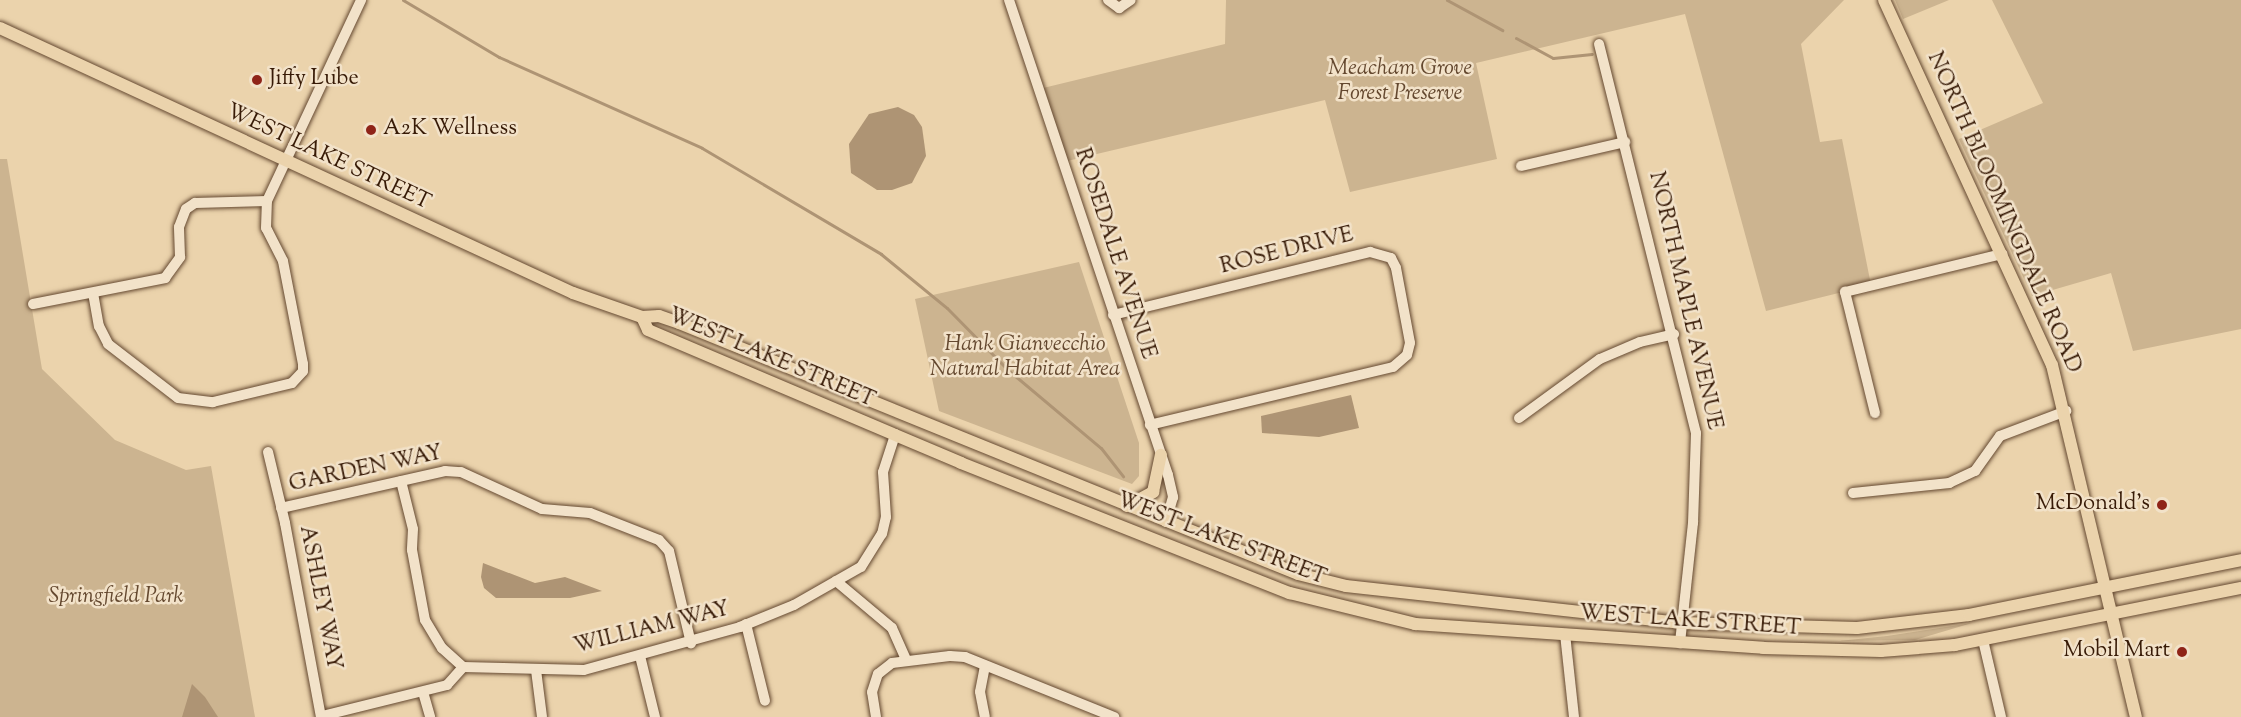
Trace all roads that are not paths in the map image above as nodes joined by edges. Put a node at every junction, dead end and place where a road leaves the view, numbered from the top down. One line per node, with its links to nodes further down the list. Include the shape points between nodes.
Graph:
1 (361, 0): 9 (street)
2 (1009, 0): 15 (street, ROSEDALE AVENUE)
3 (1108, 0): 4 (street, via 1119,8)
4 (1131, 0)
5 (1884, 0): 12 (main road, NORTH BLOOMINGDALE ROAD)
6 (0, 28): 9 (main road, WEST LAKE STREET)
7 (1599, 44): 8 (street, NORTH MAPLE AVENUE)
8 (1625, 142): 10 (street); 17 (street, NORTH MAPLE AVENUE)
9 (283, 160): 11 (street); 16 (main road, WEST LAKE STREET, via 573,293)
10 (1521, 166)
11 (267, 201): 13 (street, via 195,203 186,209 179,227 180,257 165,278); 13 (street, via 266,228 283,261 303,364 303,371 292,383 213,402 178,398 108,344 99,326)
12 (2002, 254): 18 (main road, NORTH BLOOMINGDALE ROAD, via 2049,357); 19 (street, via 1845,292)
13 (93, 293): 14 (street)
14 (33, 304)
15 (1113, 315): 21 (street, ROSEDALE AVENUE); 21 (street, ROSE DRIVE, via 1370,252 1391,258 1396,268 1410,343 1407,355 1393,367)
16 (642, 317): 22 (main road, WEST LAKE STREET, via 648,330); 27 (main road, WEST LAKE STREET, via 659,316 680,323)
17 (1674, 334): 20 (street, via 1640,342 1600,359); 36 (street, NORTH MAPLE AVENUE, via 1698,447)
18 (2066, 411): 26 (street, via 2000,436 1975,471 1948,483); 33 (main road, NORTH BLOOMINGDALE ROAD)
19 (1875, 413)
20 (1519, 418)
21 (1150, 425): 24 (street, ROSEDALE AVENUE)
22 (895, 434): 30 (main road, WEST LAKE STREET); 32 (street, WILLIAM WAY, via 883,472 886,517 882,534 861,567)
23 (268, 452): 28 (street, ASHLEY WAY)
24 (1161, 455): 27 (main road, via 1153,492); 29 (street, ROSEDALE AVENUE, via 1173,496)
25 (401, 481): 28 (street, GARDEN WAY); 40 (street, GARDEN WAY, via 445,471 461,472 542,509 590,513 659,540 671,556); 45 (street, via 413,529 412,550 425,620 435,640)
26 (1853, 494)
27 (1127, 506): 29 (main road, WEST LAKE STREET)
28 (281, 508): 49 (street, ASHLEY WAY)
29 (1166, 522): 30 (main road); 36 (main road, WEST LAKE STREET, via 1298,574 1346,586)
30 (1159, 540): 38 (main road, WEST LAKE STREET, via 1290,593 1415,624)
31 (2241, 560): 33 (main road, WEST LAKE STREET)
32 (836, 582): 37 (street, WILLIAM WAY, via 794,605); 43 (street, via 892,628)
33 (2106, 588): 35 (main road, NORTH BLOOMINGDALE ROAD); 36 (main road, WEST LAKE STREET, via 1900,624 1821,628)
34 (2241, 588): 35 (main road, WEST LAKE STREET)
35 (2112, 614): 39 (main road, WEST LAKE STREET); 58 (main road, NORTH BLOOMINGDALE ROAD)
36 (1682, 623): 41 (street, NORTH MAPLE AVENUE)
37 (746, 624): 40 (street, WILLIAM WAY); 48 (street)
38 (1565, 634): 41 (main road, WEST LAKE STREET); 56 (street)
39 (1983, 640): 41 (main road, WEST LAKE STREET, via 1870,651); 57 (street)
40 (691, 643): 42 (street, WILLIAM WAY)
41 (1680, 643)
42 (640, 656): 46 (street, WILLIAM WAY, via 584,670); 52 (street)
43 (906, 660): 44 (street, via 950,656); 53 (street, via 892,663 878,674 872,692)
44 (985, 666): 54 (street, via 980,692); 55 (street)
45 (463, 667): 46 (street, WILLIAM WAY); 47 (street, via 447,685)
46 (536, 670): 51 (street)
47 (423, 692): 49 (street); 50 (street)
48 (765, 701)
49 (322, 716)
50 (430, 717)
51 (542, 717)
52 (656, 717)
53 (876, 717)
54 (985, 717)
55 (1114, 717)
56 (1574, 717)
57 (2001, 717)
58 (2136, 717)

